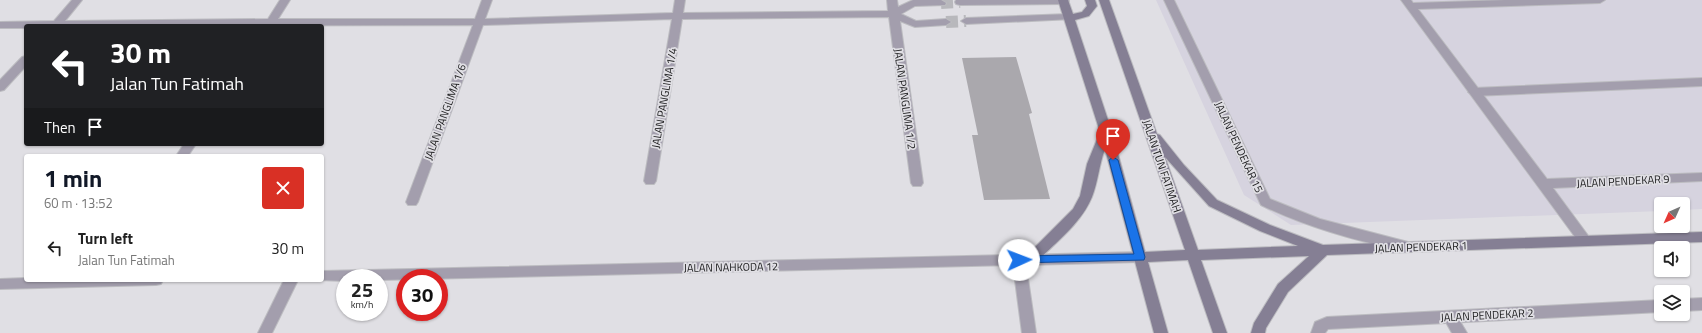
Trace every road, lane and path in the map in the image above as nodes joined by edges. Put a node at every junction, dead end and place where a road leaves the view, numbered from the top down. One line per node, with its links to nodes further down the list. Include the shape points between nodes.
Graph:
1 (77, 0): 20 (street)
2 (285, 0): 21 (street)
3 (486, 0): 18 (street, JALAN PANGLIMA 1/6)
4 (680, 0): 15 (street, JALAN PANGLIMA 1/4)
5 (892, 0): 14 (street, JALAN PANGLIMA 1/2)
6 (1090, 0): 16 (main road, via 1092,6 1089,12 1083,16)
7 (1104, 0): 28 (main road, JALAN TUN FATIMAH)
8 (1169, 0): 37 (street, JALAN PENDEKAR 15, via 1265,202 1333,229)
9 (1600, 0): 13 (street)
10 (1064, 1): 12 (street); 16 (main road)
11 (941, 2): 14 (street, via 913,3)
12 (960, 2)
13 (1408, 3): 27 (street)
14 (893, 14): 15 (street); 19 (street, via 915,24); 32 (street, JALAN PANGLIMA 1/2)
15 (678, 16): 18 (street); 31 (street, JALAN PANGLIMA 1/4)
16 (1069, 17): 17 (street); 29 (main road)
17 (966, 21)
18 (478, 22): 21 (street); 34 (street, JALAN PANGLIMA 1/6)
19 (946, 22)
20 (58, 24)
21 (270, 24)
22 (0, 25): 23 (street)
23 (24, 25)
24 (24, 61): 26 (street)
25 (1702, 82): 27 (street)
26 (0, 87)
27 (1474, 92): 33 (street)
28 (1150, 131): 38 (main road, via 1213,203 1265,228); 39 (main road, JALAN TUN FATIMAH)
29 (1106, 132): 40 (main road); 41 (main road, via 1093,164 1086,196 1078,212)
30 (1702, 177): 33 (street, JALAN PENDEKAR 9)
31 (650, 181)
32 (917, 183)
33 (1544, 184): 36 (street)
34 (412, 202)
35 (1702, 237): 36 (main road, JALAN PENDEKAR 1)
36 (1586, 241): 37 (main road, JALAN PENDEKAR 1)
37 (1407, 248): 38 (main road, JALAN PENDEKAR 1)
38 (1323, 251): 39 (main road, JALAN PENDEKAR 1); 54 (main road, via 1283,288 1259,327)
39 (1192, 256): 40 (main road, JALAN PENDEKAR 1); 53 (main road, JALAN TUN FATIMAH)
40 (1140, 257): 41 (street, JALAN NAHKODA 12); 52 (main road)
41 (1024, 260): 42 (street, JALAN NAHKODA 12); 51 (street)
42 (324, 276)
43 (78, 282): 45 (street)
44 (290, 282): 50 (street)
45 (0, 284)
46 (1702, 304): 47 (street)
47 (1690, 305)
48 (1654, 306): 49 (street, JALAN PENDEKAR 2)
49 (1450, 317): 55 (street, JALAN PENDEKAR 2, via 1327,323 1320,326); 56 (street)
50 (266, 333)
51 (1029, 333)
52 (1161, 333)
53 (1220, 333)
54 (1258, 333)
55 (1318, 333)
56 (1460, 333)

